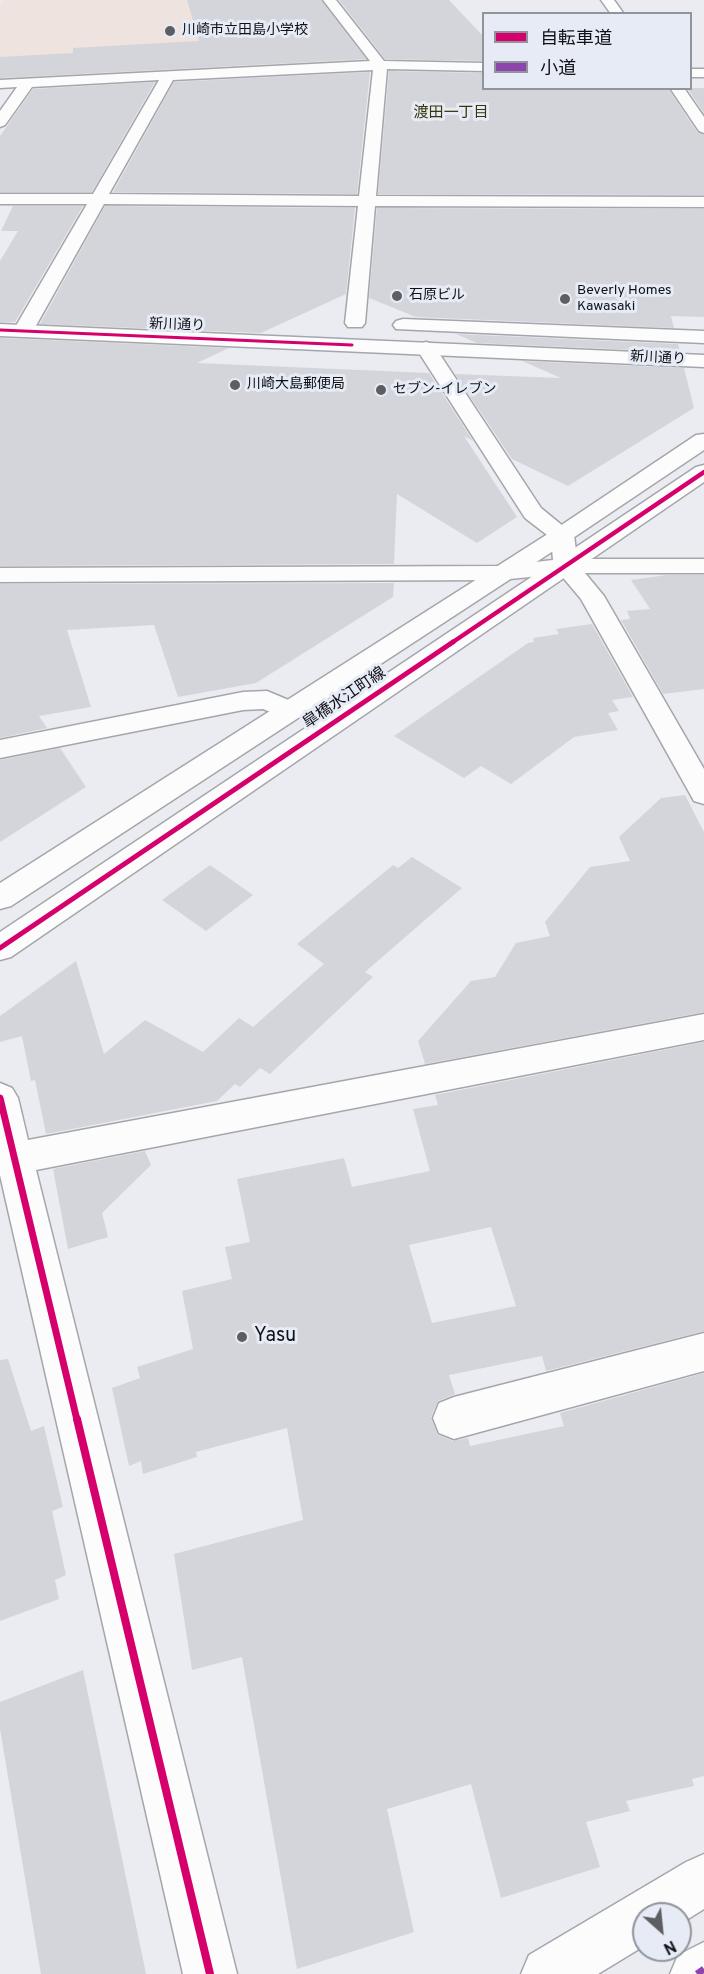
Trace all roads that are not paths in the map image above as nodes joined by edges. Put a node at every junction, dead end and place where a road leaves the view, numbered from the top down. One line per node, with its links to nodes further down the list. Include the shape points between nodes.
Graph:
1 (329, 0): 2 (street)
2 (380, 65): 3 (street); 4 (street); 12 (street)
3 (482, 67)
4 (169, 75): 5 (street); 11 (street)
5 (28, 82): 6 (street); 8 (street)
6 (0, 84)
7 (678, 90): 9 (street)
8 (0, 123)
9 (704, 128)
10 (0, 199): 11 (street)
11 (97, 199): 12 (street); 15 (street)
12 (367, 199): 13 (street); 18 (street)
13 (704, 202)
14 (12, 308): 15 (street)
15 (36, 309): 16 (street); 21 (street)
16 (59, 310)
17 (331, 322): 18 (street, 新川通り)
18 (371, 323): 19 (street, 新川通り); 23 (street)
19 (430, 326): 22 (street, 新川通り); 24 (street)
20 (0, 330): 21 (street, 新川通り)
21 (23, 331): 23 (street, 新川通り)
22 (704, 337)
23 (352, 345): 24 (street, 新川通り)
24 (426, 348): 25 (street, 新川通り); 28 (street, via 533,513)
25 (704, 361)
26 (704, 440): 28 (street, 皐橋水江町線)
27 (704, 472): 29 (street, 皐橋水江町線)
28 (562, 535): 29 (street); 31 (street, 皐橋水江町線)
29 (566, 566): 30 (street); 31 (street); 35 (street, via 592,596); 37 (street, 皐橋水江町線)
30 (704, 566)
31 (500, 573): 32 (street); 33 (street, 皐橋水江町線)
32 (0, 575)
33 (288, 710): 34 (street, via 267,700 243,701); 36 (street, 皐橋水江町線)
34 (0, 749)
35 (704, 794)
36 (0, 898)
37 (0, 948)
38 (704, 1027): 40 (street)
39 (0, 1098): 40 (street)
40 (16, 1158): 47 (street)
41 (704, 1352): 42 (street)
42 (454, 1418)
43 (704, 1880): 44 (street)
44 (668, 1902)
45 (632, 1923): 48 (street)
46 (704, 1970): 49 (street)
47 (210, 1974)
48 (548, 1974)
49 (697, 1974)

